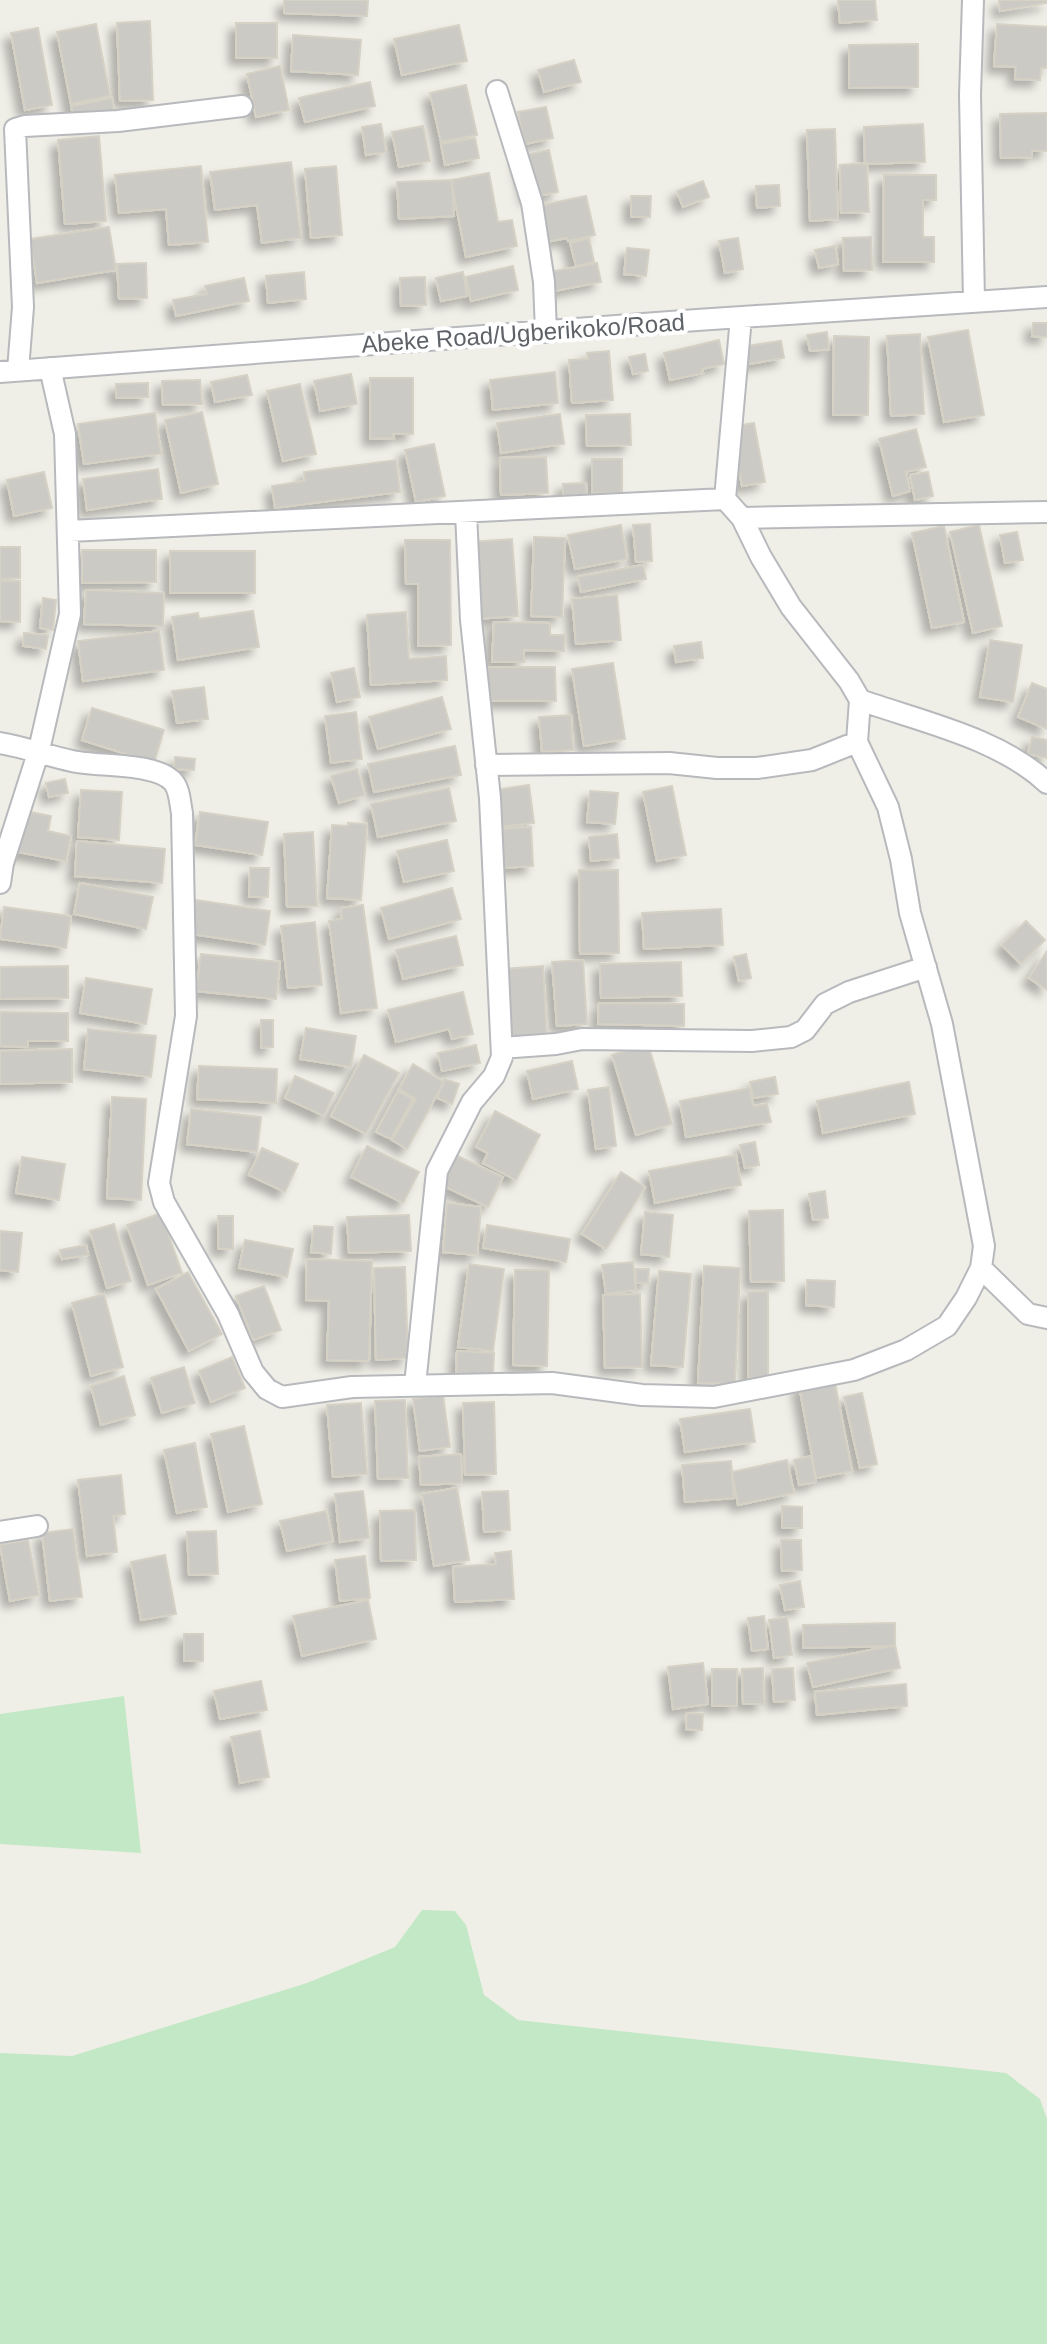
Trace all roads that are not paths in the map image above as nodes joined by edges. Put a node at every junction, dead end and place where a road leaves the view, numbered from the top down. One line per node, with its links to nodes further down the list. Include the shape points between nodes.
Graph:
1 (973, 0): 5 (street)
2 (497, 91): 7 (street, via 532,203)
3 (242, 106): 9 (street, via 15,129 23,307)
4 (1047, 297): 5 (street, Abeke Road/Ugberikoko/Road)
5 (974, 301): 6 (street, Abeke Road/Ugberikoko/Road)
6 (741, 317): 7 (street, Abeke Road/Ugberikoko/Road); 10 (street)
7 (546, 332): 8 (street, Abeke Road/Ugberikoko/Road)
8 (50, 368): 9 (street, Abeke Road/Ugberikoko/Road); 14 (street, via 65,434)
9 (9, 371)
10 (725, 499): 12 (street); 13 (street)
11 (1047, 512): 13 (street)
12 (466, 513): 14 (street); 19 (street)
13 (742, 518): 15 (street, via 791,607)
14 (69, 531): 18 (street, via 70,614)
15 (860, 700): 16 (street); 20 (street, via 996,747)
16 (857, 742): 19 (street, via 812,760 757,768 669,763); 22 (street, via 888,807)
17 (0, 743): 18 (street)
18 (39, 750): 21 (street); 26 (street, via 72,761 164,775 178,793 186,1016 159,1183 253,1372 282,1397)
19 (486, 765): 23 (street)
20 (1047, 783)
21 (0, 883)
22 (926, 967): 23 (street, via 825,1004 805,1030 791,1037 582,1039); 24 (street, via 978,1211 984,1246)
23 (502, 1048): 26 (street, via 494,1076 472,1102 437,1171)
24 (981, 1268): 25 (street, via 1028,1314); 26 (street, via 947,1326 906,1350 854,1370 769,1388 714,1397 642,1395 552,1383)
25 (1047, 1318)
26 (415, 1385)
27 (37, 1526): 28 (street)
28 (0, 1532)

